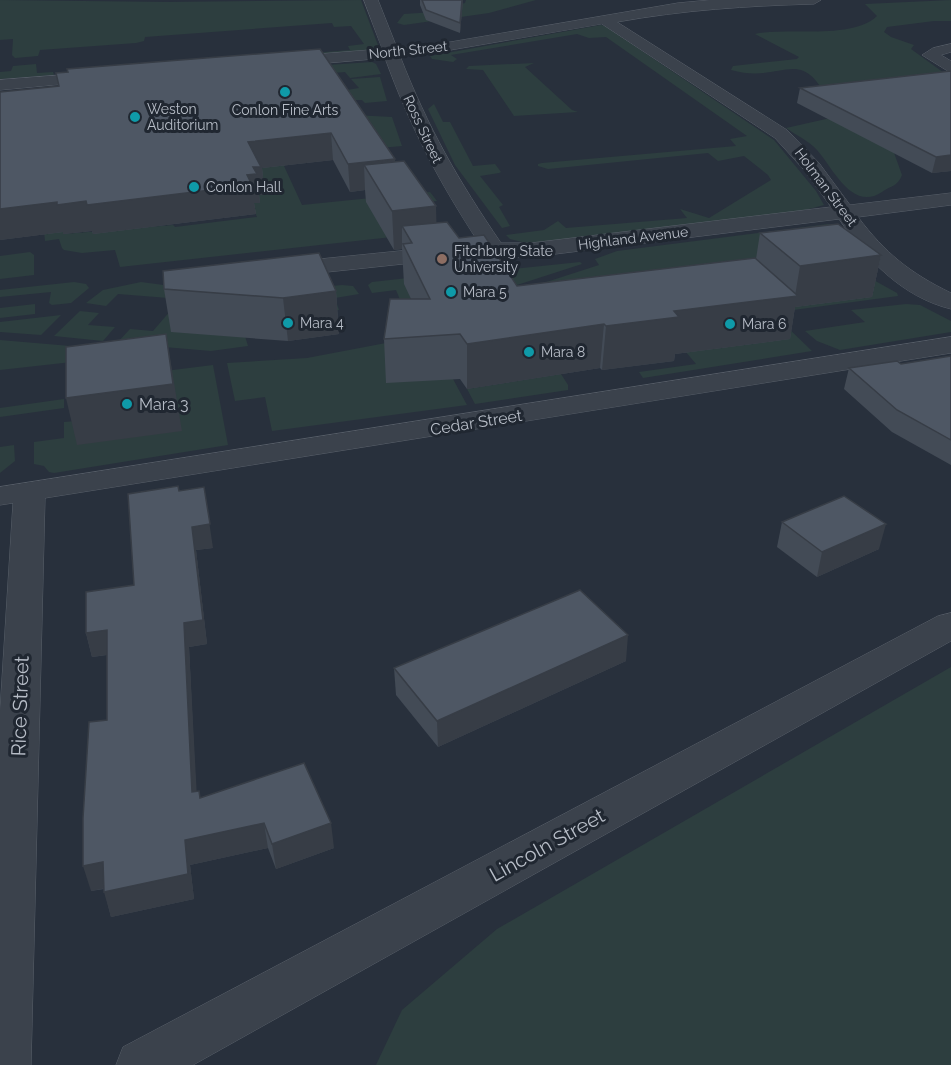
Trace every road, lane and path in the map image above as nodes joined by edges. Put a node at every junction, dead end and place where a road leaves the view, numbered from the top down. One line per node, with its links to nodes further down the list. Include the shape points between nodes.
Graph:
1 (371, 0): 6 (street, Ross Street)
2 (814, 0): 3 (street, North Street)
3 (736, 1): 4 (street, North Street)
4 (604, 19): 6 (street, North Street); 12 (street, Holman Street, via 782,134)
5 (951, 48): 8 (street, via 930,55)
6 (392, 53): 7 (street, North Street); 13 (street, Ross Street, via 430,147)
7 (267, 63)
8 (951, 68)
9 (118, 76): 10 (street)
10 (0, 85)
11 (951, 199): 12 (street, Highland Avenue)
12 (846, 213): 13 (street, Highland Avenue, via 531,250); 15 (street, Holman Street, via 898,273)
13 (494, 249): 14 (street, Highland Avenue)
14 (254, 273)
15 (951, 302)
16 (951, 345): 17 (street, Cedar Street)
17 (14, 494): 19 (street, Rice Street)
18 (951, 625): 20 (street, Lincoln Street)
19 (5, 1065)
20 (142, 1065)

